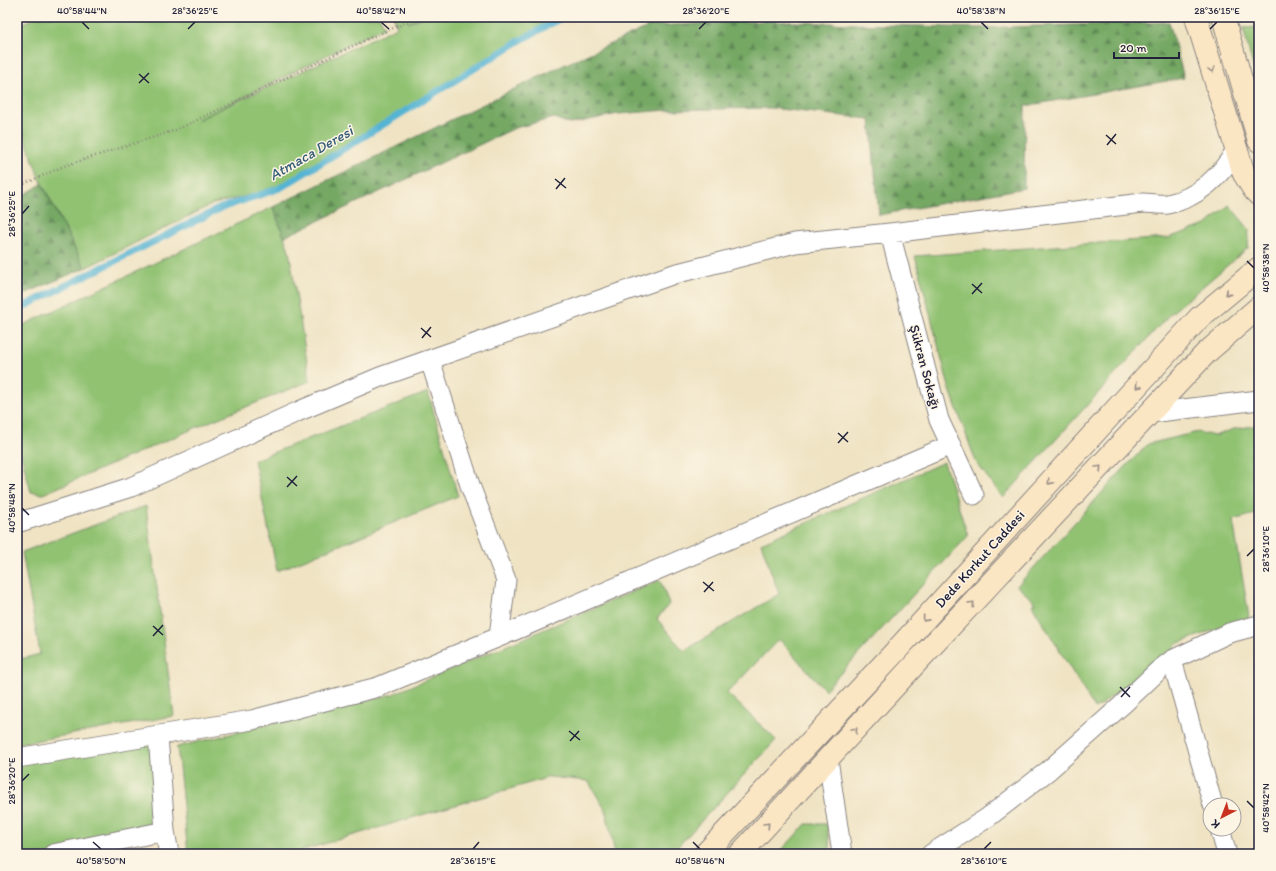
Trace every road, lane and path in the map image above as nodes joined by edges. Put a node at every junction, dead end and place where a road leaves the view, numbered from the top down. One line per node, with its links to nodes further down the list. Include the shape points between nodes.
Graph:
1 (394, 17): 5 (path)
2 (420, 17): 5 (path)
3 (1223, 17): 6 (street)
4 (1196, 18): 7 (street, one-way to 7)
5 (397, 27): 8 (path, via 176,130 64,166)
6 (1259, 141)
7 (1236, 150): 9 (street, via 1244,174); 10 (street, via 1217,178 1200,191 1167,204 1143,203)
8 (17, 187)
9 (1259, 195)
10 (890, 233): 13 (street, via 795,243 674,274); 16 (street, Şükran Sokağı, via 938,420)
11 (1259, 268): 30 (street, Dede Korkut Caddesi, one-way to 30, via 1199,318 894,653)
12 (1259, 307): 15 (street, Dede Korkut Caddesi, via 1206,353)
13 (430, 360): 18 (street, via 380,377 297,412 131,487); 20 (street, via 470,488 506,580)
14 (1259, 400): 15 (street)
15 (1150, 413): 24 (street, Dede Korkut Caddesi, one-way to 15)
16 (951, 445): 17 (street, Şükran Sokağı); 20 (street)
17 (974, 495)
18 (17, 523)
19 (1259, 625): 21 (street, via 1229,633)
20 (499, 637): 22 (street, via 378,687 252,720)
21 (1172, 660): 25 (street); 33 (street, via 1049,770 987,818)
22 (158, 735): 23 (street); 26 (street)
23 (17, 758)
24 (828, 759): 31 (street, Dede Korkut Caddesi, one-way to 24); 32 (street)
25 (1211, 797)
26 (165, 831): 28 (street); 29 (street)
27 (1222, 837): 34 (street)
28 (53, 854)
29 (169, 854)
30 (706, 854)
31 (740, 854)
32 (842, 854)
33 (931, 854)
34 (1227, 854)

